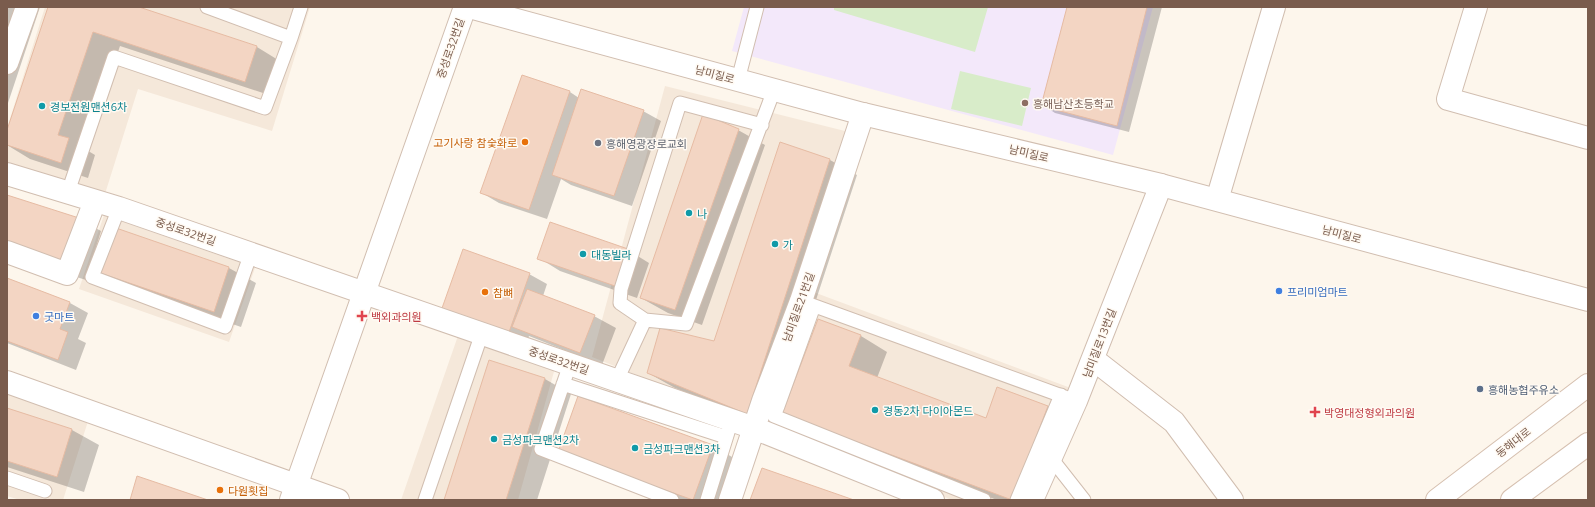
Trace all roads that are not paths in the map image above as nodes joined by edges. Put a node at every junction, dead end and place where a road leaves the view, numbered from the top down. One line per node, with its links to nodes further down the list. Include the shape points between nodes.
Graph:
1 (27, 7): 10 (street)
2 (207, 7): 9 (lane)
3 (301, 7): 9 (lane)
4 (465, 7): 24 (street, 중성로32번길)
5 (469, 7): 11 (street, 남미질로)
6 (757, 7): 11 (lane)
7 (1274, 7): 19 (street)
8 (1476, 7): 15 (street, via 1448,99)
9 (291, 38): 18 (lane, via 265,108 114,57)
10 (7, 64)
11 (738, 80): 12 (street, 남미질로)
12 (774, 90): 13 (street, 남미질로); 14 (lane)
13 (863, 114): 17 (street, 남미질로); 26 (street, 남미질로21번길)
14 (762, 125): 27 (lane, via 686,324); 27 (lane, via 680,103 621,289 620,303)
15 (1588, 138)
16 (7, 174): 18 (street, 중성로32번길)
17 (1161, 184): 19 (street, 남미질로); 29 (street, 남미질로13번길)
18 (68, 192): 20 (street, 중성로32번길)
19 (1217, 200): 25 (street, 남미질로)
20 (95, 201): 21 (street, 중성로32번길); 22 (street, via 67,274)
21 (119, 208): 23 (street, 중성로32번길); 23 (lane, via 92,277 225,327)
22 (7, 252)
23 (251, 253): 24 (street, 중성로32번길)
24 (364, 292): 28 (street, 중성로32번길); 42 (street, 중성로32번길)
25 (1588, 300)
26 (808, 303): 34 (lane); 35 (street, 남미질로21번길)
27 (645, 320): 31 (lane)
28 (482, 333): 30 (street, 중성로32번길); 44 (lane)
29 (1093, 359): 34 (street, 남미질로13번길); 53 (street, via 1174,422)
30 (567, 374): 31 (street, 중성로32번길); 37 (lane); 45 (lane, via 541,450)
31 (617, 380): 37 (street, 중성로32번길)
32 (7, 382): 42 (street)
33 (1588, 385): 54 (street, 동해대로)
34 (1069, 398): 39 (street, 남미질로13번길); 50 (lane)
35 (770, 403): 36 (street, 남미질로21번길); 49 (lane, via 774,416)
36 (754, 428): 37 (street, 중성로32번길); 47 (street, 남미질로21번길); 48 (street, 중성로32번길)
37 (729, 429): 46 (lane)
38 (1588, 444): 55 (street)
39 (1051, 458): 51 (street, 남미질로13번길); 52 (lane)
40 (7, 478): 41 (lane)
41 (45, 491)
42 (293, 493): 43 (street)
43 (338, 500)
44 (425, 500)
45 (672, 500)
46 (707, 500)
47 (730, 500)
48 (933, 500)
49 (984, 500)
50 (1017, 500)
51 (1032, 500)
52 (1084, 500)
53 (1232, 500)
54 (1438, 500)
55 (1512, 500)

